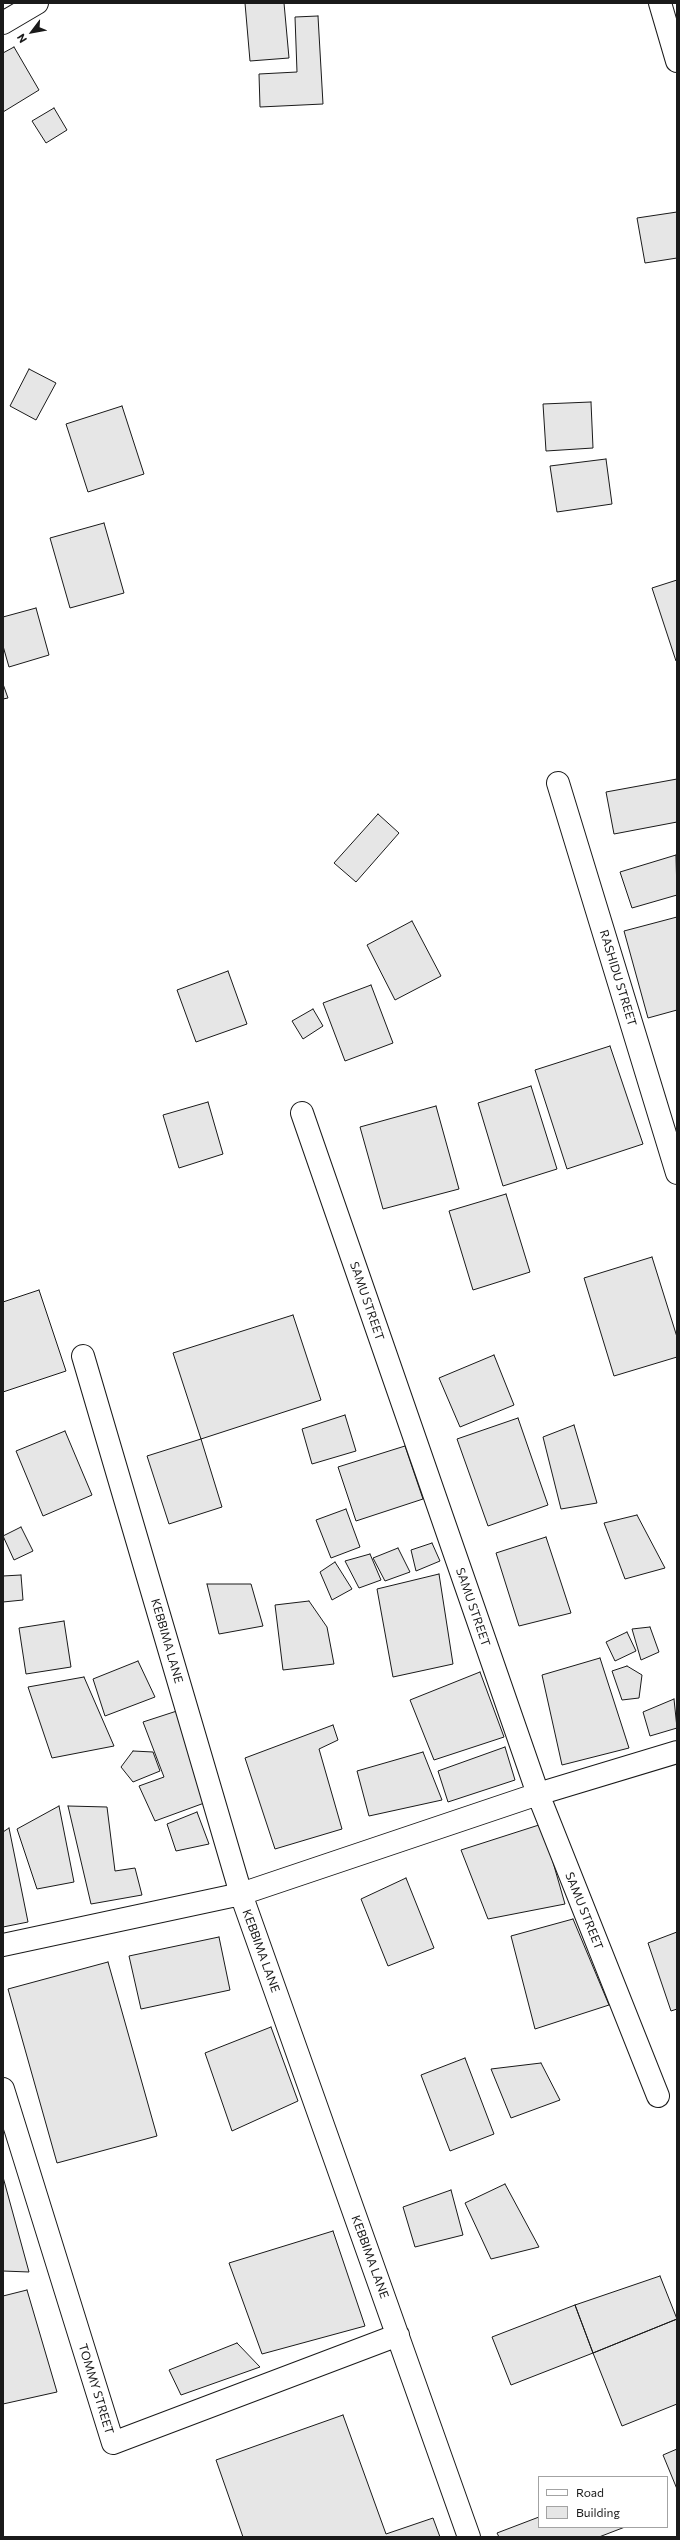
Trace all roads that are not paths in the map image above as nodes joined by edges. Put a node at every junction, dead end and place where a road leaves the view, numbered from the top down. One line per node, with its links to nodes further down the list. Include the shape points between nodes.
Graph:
1 (37, 3): 3 (street)
2 (660, 3): 4 (street)
3 (3, 23)
4 (677, 61)
5 (558, 783): 7 (street, RASHIDU STREET)
6 (302, 1113): 10 (street, SAMU STREET)
7 (677, 1173)
8 (83, 1356): 11 (street, KEBBIMA LANE)
9 (677, 1752): 10 (street)
10 (538, 1794): 11 (street); 14 (street, SAMU STREET)
11 (241, 1894): 12 (street); 15 (street, KEBBIMA LANE)
12 (3, 1944)
13 (3, 2089): 15 (street, TOMMY STREET, via 113,2443)
14 (658, 2096)
15 (398, 2335): 16 (street, KEBBIMA LANE)
16 (469, 2537)

